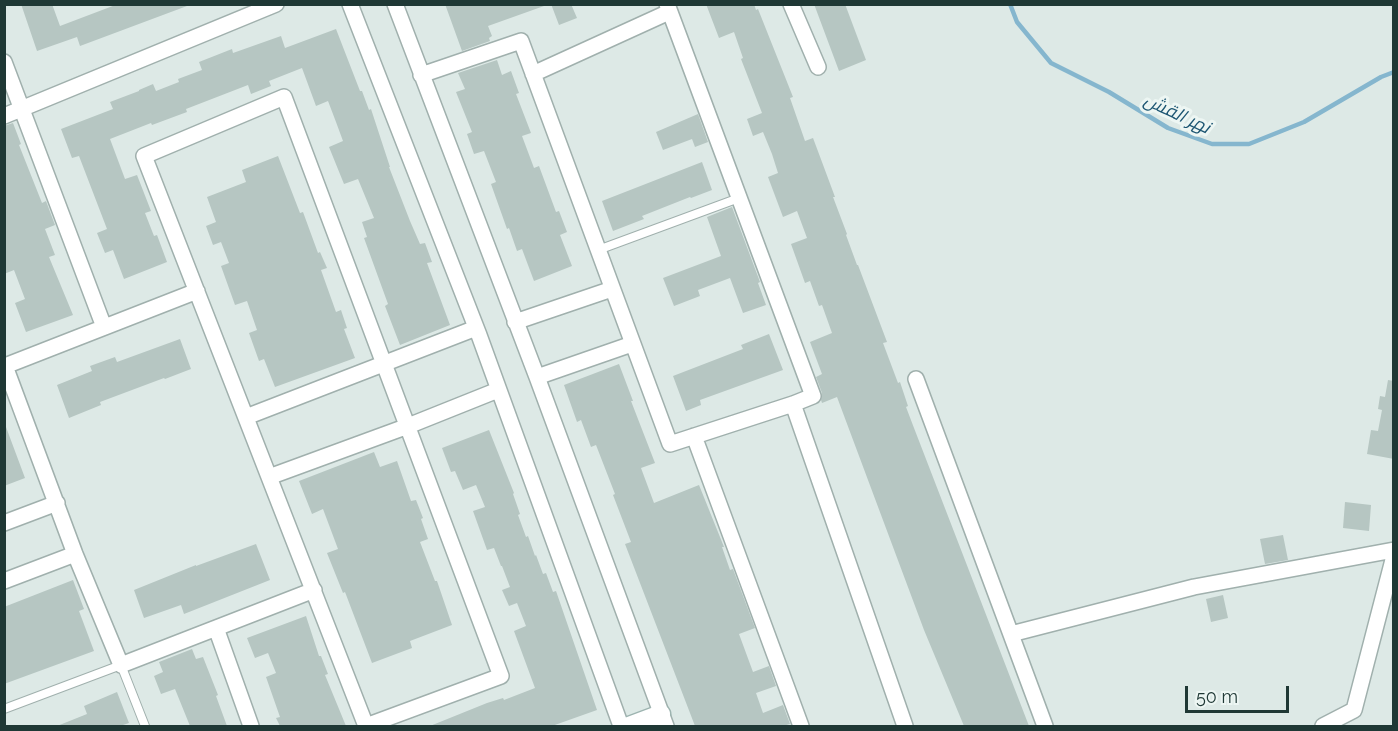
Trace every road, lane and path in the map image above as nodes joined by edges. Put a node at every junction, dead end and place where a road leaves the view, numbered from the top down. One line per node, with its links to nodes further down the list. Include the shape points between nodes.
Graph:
1 (276, 4): 10 (street)
2 (350, 4): 18 (street)
3 (395, 4): 9 (street)
4 (791, 4): 7 (street)
5 (668, 8): 8 (street); 12 (street)
6 (4, 62): 10 (street)
7 (818, 67)
8 (533, 74): 9 (street, via 521,41); 13 (street)
9 (422, 75): 16 (street)
10 (22, 109): 11 (street); 17 (street)
11 (4, 116)
12 (739, 198): 13 (lane); 25 (street, via 813,396)
13 (598, 249): 14 (street)
14 (612, 289): 16 (street); 19 (street)
15 (197, 291): 17 (street); 20 (street, via 144,156 284,98); 26 (street)
16 (515, 322): 22 (street)
17 (104, 327): 21 (street)
18 (476, 328): 20 (street); 24 (street)
19 (632, 344): 22 (street); 28 (street, via 669,444)
20 (384, 364): 26 (street); 27 (street)
21 (5, 366): 30 (street)
22 (537, 377): 41 (street)
23 (916, 379): 38 (street)
24 (498, 390): 27 (street); 44 (street)
25 (794, 404): 28 (street); 47 (street)
26 (246, 417): 29 (street)
27 (408, 426): 29 (street); 36 (street, via 501,676 366,726)
28 (694, 436): 46 (street)
29 (270, 477): 36 (street)
30 (57, 503): 31 (street); 33 (street)
31 (4, 522)
32 (1394, 550): 38 (street, via 1194,587)
33 (75, 554): 35 (street); 39 (street)
34 (1394, 556): 49 (street, via 1354,710)
35 (4, 581)
36 (314, 590): 37 (street)
37 (216, 628): 39 (street); 43 (street)
38 (1011, 634): 48 (street)
39 (121, 665): 40 (lane); 42 (lane)
40 (4, 709)
41 (663, 720): 45 (street)
42 (145, 726)
43 (251, 726)
44 (621, 726)
45 (629, 726)
46 (801, 726)
47 (905, 726)
48 (1045, 726)
49 (1323, 726)

